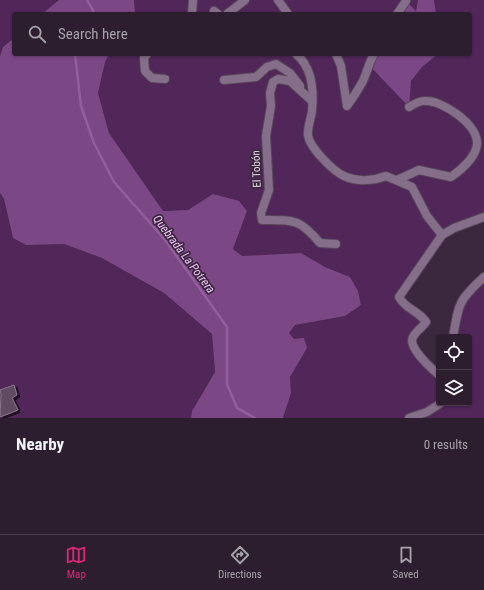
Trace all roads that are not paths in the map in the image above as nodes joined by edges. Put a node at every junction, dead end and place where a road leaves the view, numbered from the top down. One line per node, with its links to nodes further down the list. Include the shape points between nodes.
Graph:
1 (193, 0): 5 (street)
2 (245, 0): 6 (street)
3 (278, 0): 7 (street)
4 (406, 1): 8 (street)
5 (192, 12)
6 (230, 12)
7 (287, 12)
8 (399, 12)
9 (145, 56): 13 (street, via 145,71 152,78)
10 (298, 56): 15 (street, via 311,79)
11 (337, 56): 12 (street, via 341,66 347,106 356,94)
12 (373, 56)
13 (165, 79)
14 (224, 80): 15 (street, via 256,76 267,67 276,64 290,73)
15 (312, 101): 17 (street, via 308,136 317,154 344,176 370,181 386,176); 20 (street, El Tobón, via 290,81 278,79 273,82 266,136 269,190 261,213 262,220 290,220 308,228 320,243)
16 (408, 106): 17 (street, via 425,100 452,109 464,119 474,133 476,149 462,169 451,177 418,170)
17 (397, 180): 19 (street, via 412,187 427,216)
18 (484, 217): 19 (street)
19 (442, 235): 23 (street, via 398,297 405,306 423,317 426,322 412,338 412,343 422,359)
20 (336, 244)
21 (484, 277): 22 (street, via 461,301)
22 (453, 334)
23 (436, 372)
24 (436, 406): 25 (street)
25 (409, 418)

